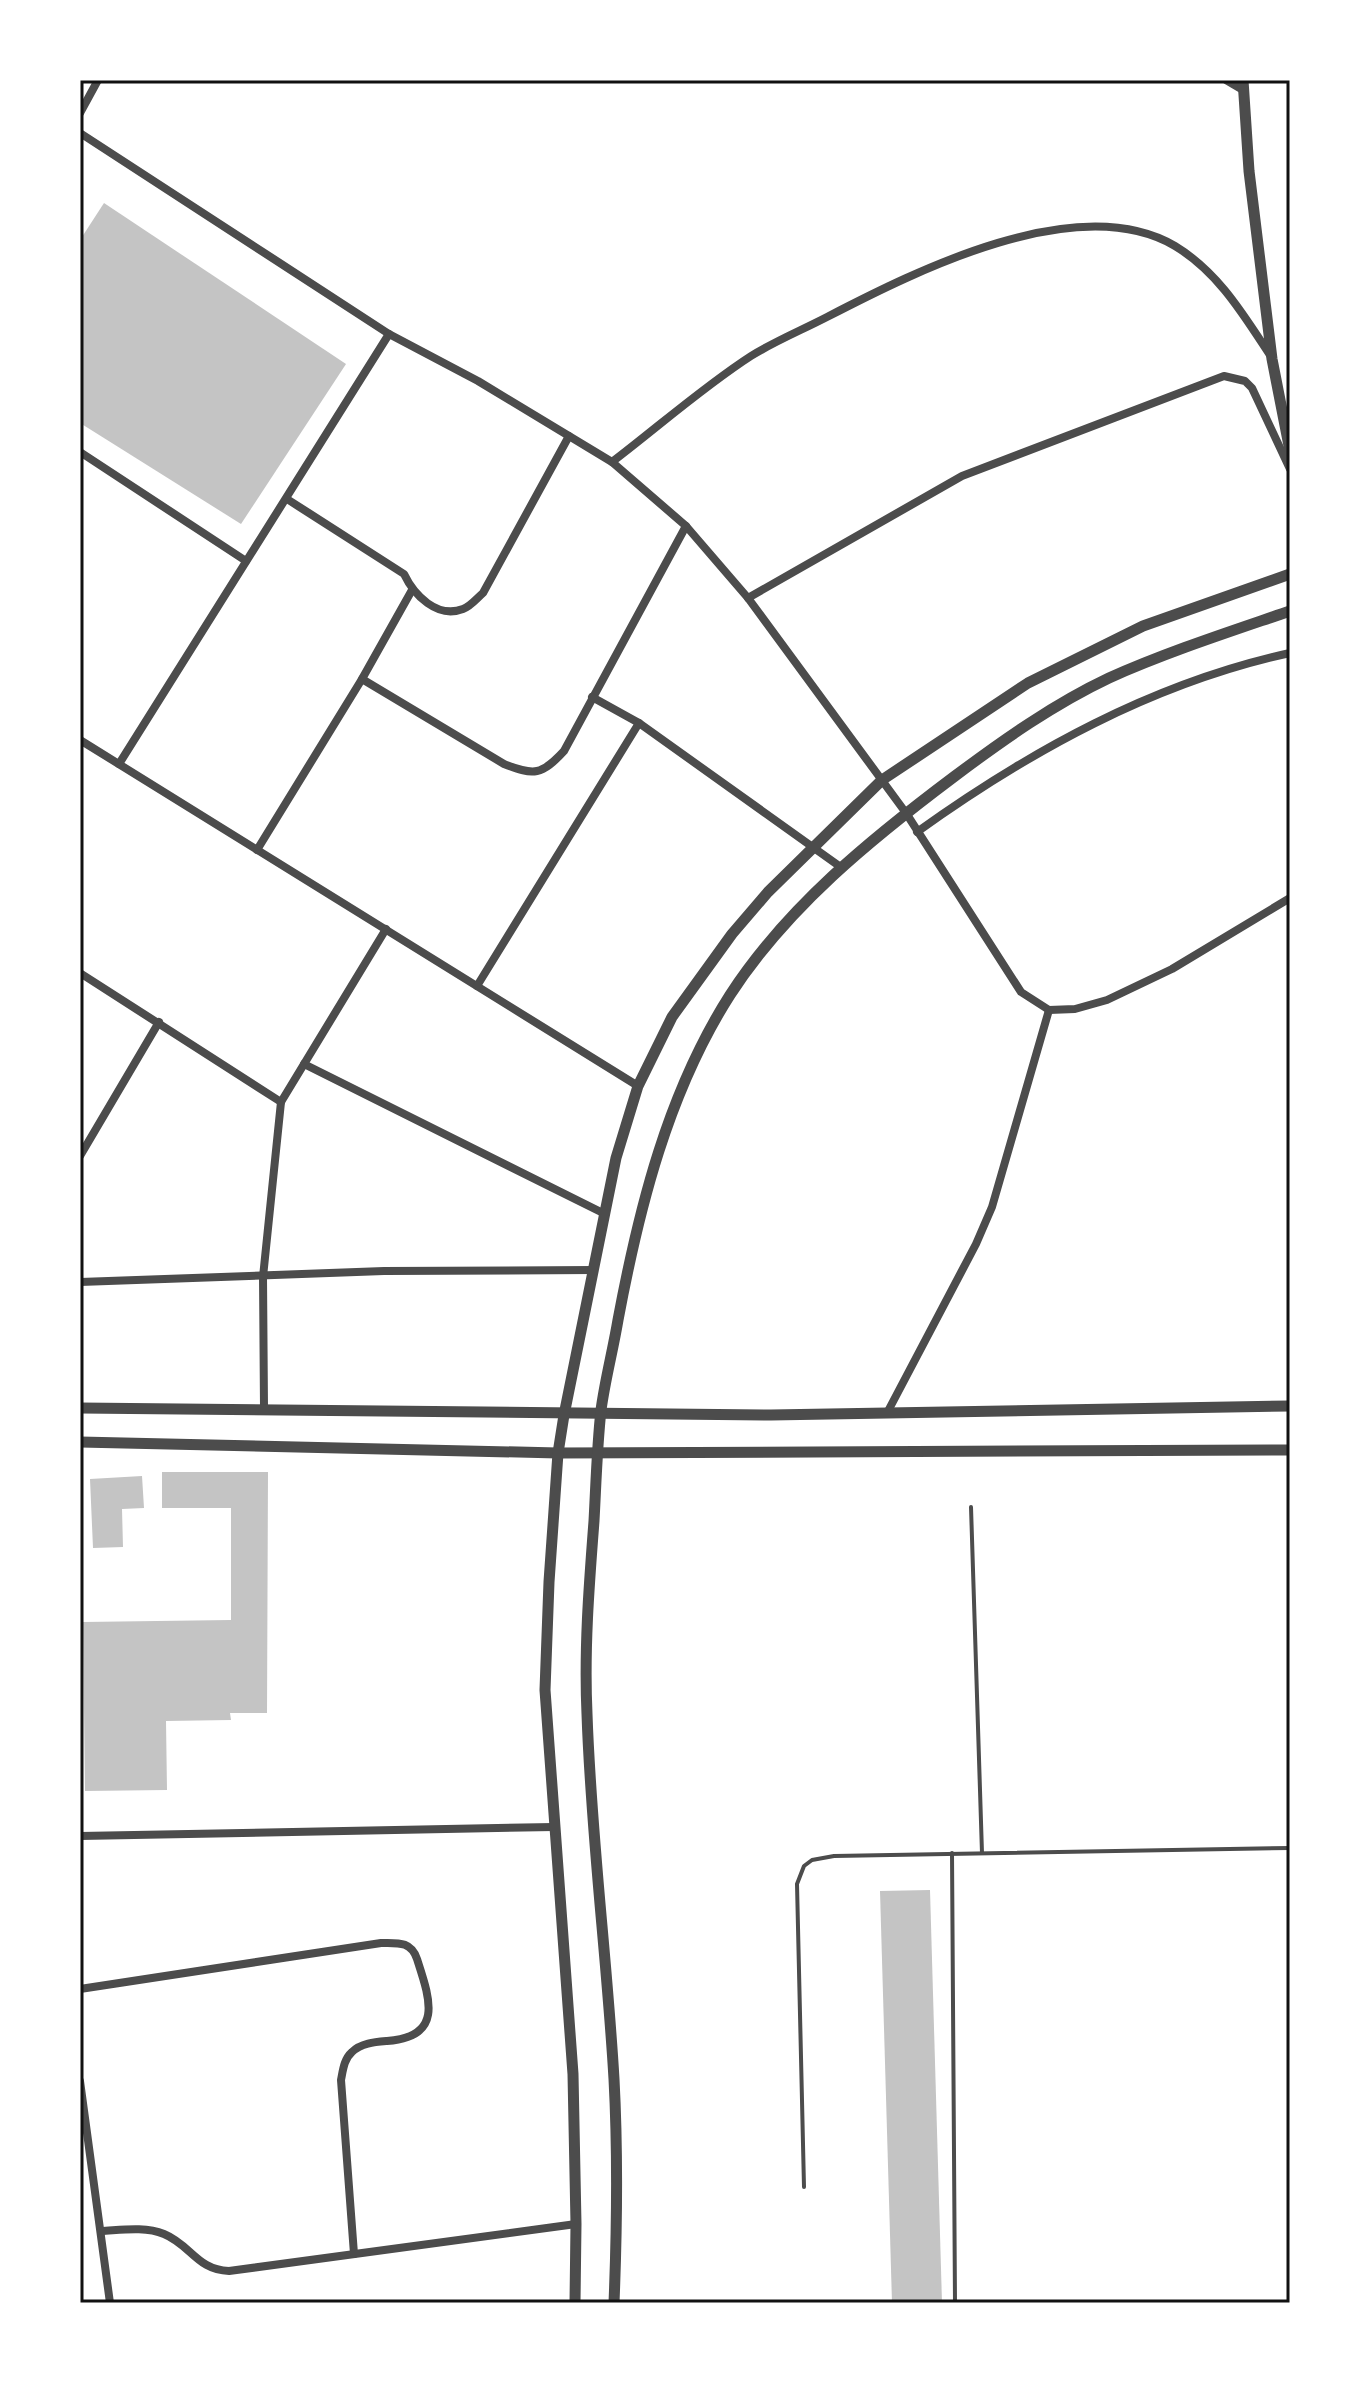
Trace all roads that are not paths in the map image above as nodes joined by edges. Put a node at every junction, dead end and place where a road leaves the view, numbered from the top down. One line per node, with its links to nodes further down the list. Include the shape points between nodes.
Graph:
1 (98, 80): 4 (street)
2 (1226, 80): 3 (street)
3 (1243, 85): 7 (street)
4 (80, 113)
5 (80, 133): 6 (street)
6 (389, 334): 8 (street); 13 (street)
7 (1272, 359): 9 (street); 11 (street, via 1215,276 1175,246 1139,232 1067,229 963,254 890,285 752,356)
8 (569, 436): 11 (street); 17 (street, via 483,593 466,608 450,612 432,607)
9 (1290, 451)
10 (80, 452): 15 (street)
11 (612, 462): 14 (street)
12 (1290, 469): 18 (street, via 1252,388 1224,376 962,476)
13 (287, 499): 15 (street); 17 (street, via 404,574)
14 (686, 526): 18 (street); 22 (street)
15 (246, 561): 25 (street)
16 (1290, 574): 26 (street, via 1143,626 1028,683)
17 (412, 590): 21 (street)
18 (748, 598): 26 (street)
19 (1290, 611): 27 (street, via 1104,681 994,747)
20 (1290, 653): 28 (street, via 1212,675 1088,726 1029,757)
21 (362, 679): 22 (street, via 523,771 538,772 552,764); 30 (street)
22 (592, 697): 23 (street)
23 (639, 723): 29 (street); 35 (street)
24 (80, 740): 25 (street)
25 (119, 764): 30 (street)
26 (882, 780): 27 (street); 29 (street)
27 (906, 813): 28 (street); 31 (street)
28 (917, 832): 36 (street, via 1021,992)
29 (815, 847): 31 (street); 39 (street, via 768,892 715,958 672,1017)
30 (257, 850): 33 (street)
31 (842, 868): 51 (street, via 791,916 748,969 696,1058 640,1216)
32 (1290, 898): 36 (street, via 1172,969 1107,1000)
33 (386, 929): 35 (street); 38 (street)
34 (80, 973): 37 (street)
35 (477, 986): 39 (street)
36 (1049, 1010): 49 (street, via 992,1207)
37 (159, 1022): 40 (street); 41 (street)
38 (304, 1064): 40 (street); 42 (street)
39 (638, 1086): 42 (street)
40 (281, 1102): 44 (street)
41 (80, 1156)
42 (605, 1214): 43 (street)
43 (594, 1270): 44 (street); 50 (street)
44 (263, 1277): 45 (street); 48 (street)
45 (80, 1282)
46 (1290, 1406): 49 (street)
47 (80, 1408): 48 (street)
48 (264, 1408): 50 (street)
49 (887, 1413): 51 (street)
50 (564, 1415): 51 (street); 54 (street)
51 (601, 1415): 55 (street)
52 (80, 1442): 54 (street)
53 (1290, 1450): 55 (street)
54 (558, 1453): 55 (street); 57 (street, via 545,1690)
55 (599, 1453): 71 (street, via 586,1709 614,2080)
56 (971, 1507): 61 (lane)
57 (554, 1827): 58 (street); 66 (street, via 573,2074)
58 (80, 1836)
59 (1290, 1848): 61 (lane)
60 (952, 1853): 61 (lane); 65 (lane, via 822,1858 804,1866 799,1876); 72 (lane)
61 (982, 1853)
62 (80, 1989): 68 (street, via 381,1943 402,1942 414,1950 424,1979 426,2024 404,2040 358,2046 343,2065)
63 (80, 2081): 64 (street)
64 (83, 2127): 67 (street)
65 (804, 2187)
66 (576, 2224): 68 (street); 70 (street)
67 (101, 2231): 68 (street, via 160,2232 214,2271); 69 (street)
68 (354, 2254)
69 (110, 2303)
70 (575, 2303)
71 (614, 2303)
72 (955, 2303)

